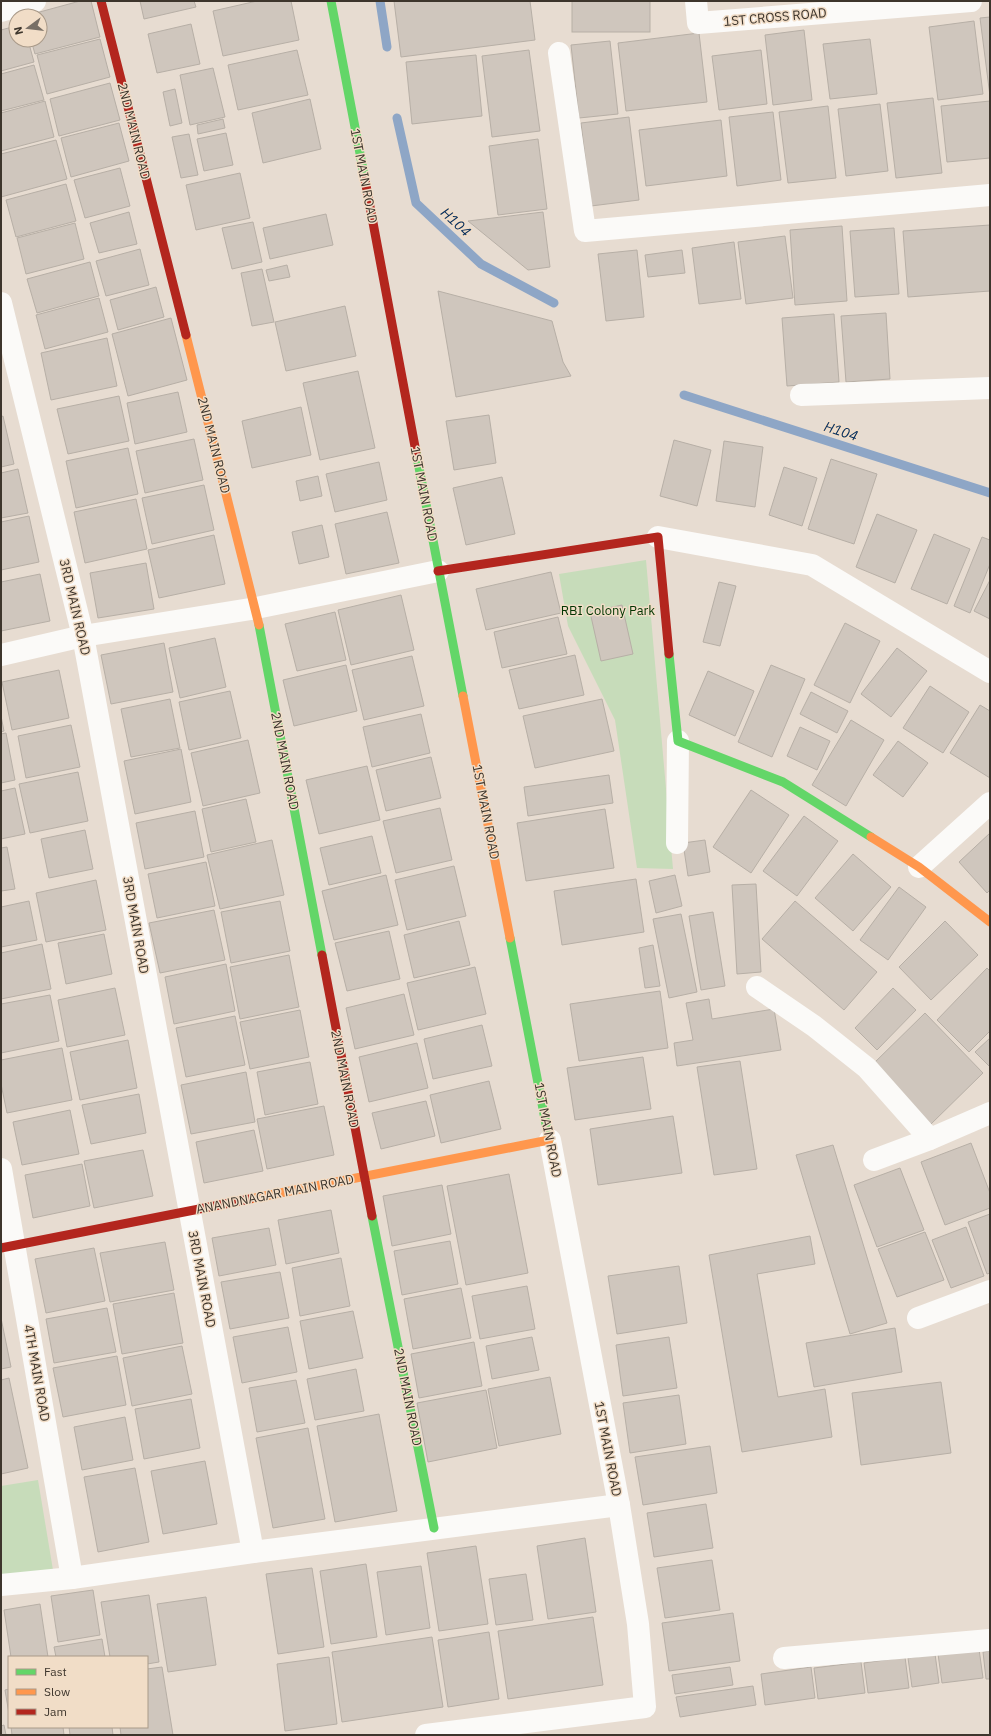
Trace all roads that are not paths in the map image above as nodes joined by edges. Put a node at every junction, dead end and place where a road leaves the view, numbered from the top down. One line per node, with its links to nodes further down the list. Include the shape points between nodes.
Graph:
1 (35, 1): 6 (street)
2 (100, 1): 14 (street, 2ND MAIN ROAD)
3 (331, 1): 13 (street, 1ST MAIN ROAD)
4 (696, 1): 5 (street, 1ST CROSS ROAD, via 698,23)
5 (971, 1)
6 (1, 11)
7 (560, 53): 8 (street, via 585,231)
8 (990, 195)
9 (1, 302): 15 (street, 3RD MAIN ROAD)
10 (990, 388): 11 (street)
11 (801, 395)
12 (658, 537): 13 (street); 17 (street, via 812,565); 18 (street)
13 (438, 571): 14 (street); 26 (street, 1ST MAIN ROAD)
14 (256, 608): 15 (street); 29 (street, 2ND MAIN ROAD)
15 (83, 636): 16 (street); 30 (street, 3RD MAIN ROAD)
16 (1, 655)
17 (990, 672)
18 (678, 741): 20 (street); 21 (street, via 783,782)
19 (990, 803): 21 (street)
20 (677, 843)
21 (920, 867): 22 (street)
22 (990, 922)
23 (757, 987): 25 (street, via 814,1026 867,1068)
24 (990, 1113): 25 (street)
25 (930, 1139): 27 (street)
26 (550, 1140): 29 (street, ANANDNAGAR MAIN ROAD); 34 (street, 1ST MAIN ROAD)
27 (874, 1160)
28 (1, 1168): 31 (street, 4TH MAIN ROAD)
29 (364, 1176): 30 (street, ANANDNAGAR MAIN ROAD); 35 (street, 2ND MAIN ROAD)
30 (189, 1211): 31 (street, ANANDNAGAR MAIN ROAD); 36 (street, 3RD MAIN ROAD)
31 (8, 1247): 37 (street, 4TH MAIN ROAD)
32 (990, 1291): 33 (street)
33 (918, 1318)
34 (619, 1505): 35 (street); 41 (street, 1ST MAIN ROAD, via 638,1624 645,1707)
35 (434, 1528): 36 (street)
36 (253, 1552): 37 (street)
37 (72, 1578): 38 (street)
38 (1, 1585)
39 (990, 1640): 40 (street)
40 (784, 1658)
41 (426, 1735)

